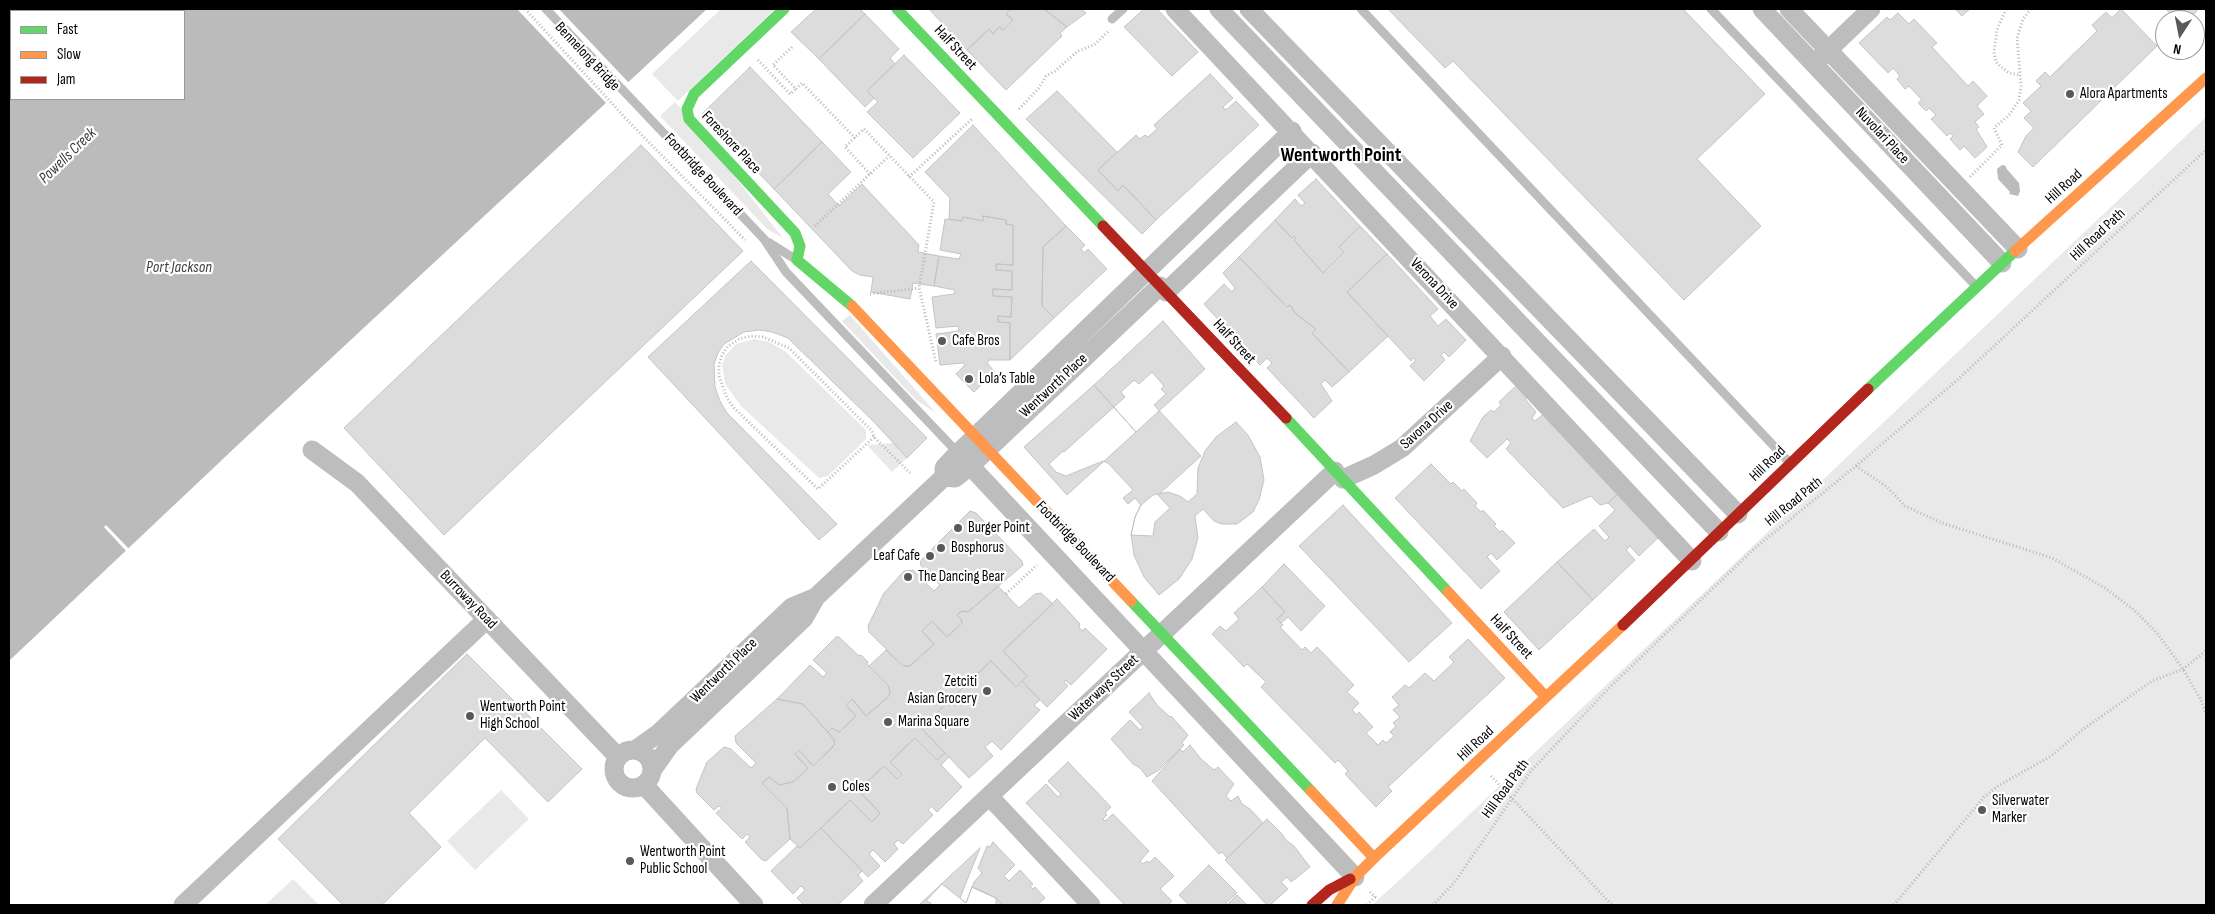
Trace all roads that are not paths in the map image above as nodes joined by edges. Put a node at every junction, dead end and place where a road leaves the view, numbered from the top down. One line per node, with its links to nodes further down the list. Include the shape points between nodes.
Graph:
1 (546, 9): 18 (lane, Bennelong Bridge)
2 (784, 9): 24 (street, Foreshore Place, via 694,94 686,114 795,233 800,246)
3 (897, 9): 26 (street, Half Street)
4 (1123, 9): 13 (lane)
5 (1175, 9): 20 (street, Verona Drive)
6 (1219, 9): 19 (street)
7 (1249, 9): 17 (street)
8 (1361, 9): 35 (lane)
9 (1711, 9): 27 (lane)
10 (1762, 9): 15 (street, Nuvolari Place)
11 (1789, 9): 14 (street, Nuvolari Place)
12 (1871, 9): 14 (street)
13 (1112, 24)
14 (1828, 50): 15 (street); 23 (street, Nuvolari Place)
15 (1814, 63): 25 (street, Nuvolari Place)
16 (2206, 78): 23 (street, Hill Road)
17 (1341, 103): 19 (street); 29 (street)
18 (643, 112): 22 (lane, Footbridge Boulevard)
19 (1324, 119): 30 (street)
20 (1292, 132): 21 (street, Verona Drive); 26 (street)
21 (1312, 154): 28 (street, Wentworth Place); 31 (street, Verona Drive)
22 (764, 239): 24 (lane, Footbridge Boulevard); 34 (lane, Footbridge Boulevard, via 786,272)
23 (2018, 249): 25 (street, Hill Road)
24 (797, 260): 32 (street, Footbridge Boulevard, via 851,305)
25 (2002, 263): 27 (street, Hill Road)
26 (1146, 272): 28 (street, Half Street); 32 (street)
27 (1976, 287): 35 (street, Hill Road)
28 (1163, 289): 32 (street, Wentworth Place); 36 (street, Half Street)
29 (1545, 314): 30 (street); 37 (street)
30 (1527, 331): 38 (street)
31 (1502, 356): 36 (street, Savona Drive, via 1402,448 1374,465); 39 (street, Verona Drive)
32 (980, 444): 34 (street, Wentworth Place); 42 (street, Footbridge Boulevard)
33 (312, 450): 41 (street, Burroway Road, via 357,483)
34 (964, 460): 40 (street, Wentworth Place, via 955,478 944,478); 43 (street, Footbridge Boulevard)
35 (1790, 463): 37 (street, Hill Road)
36 (1339, 475): 42 (street, Waterways Street); 44 (street, Half Street)
37 (1738, 514): 38 (street, Hill Road)
38 (1719, 532): 39 (street, Hill Road)
39 (1692, 561): 44 (street, Hill Road)
40 (816, 597): 45 (street, Wentworth Place, via 792,607 659,733); 46 (street, Wentworth Place, via 804,618 670,745)
41 (486, 619): 45 (street, Burroway Road); 51 (street)
42 (1161, 634): 43 (street, Waterways Street); 48 (street, Footbridge Boulevard)
43 (1143, 650): 47 (street, Waterways Street); 49 (street, Footbridge Boulevard)
44 (1546, 697): 48 (street, Hill Road)
45 (627, 753): 46 (street, via 648,756); 46 (street, via 614,768 621,784 632,788)
46 (648, 777): 50 (street)
47 (989, 796): 52 (street, Waterways Street); 53 (street)
48 (1374, 858): 49 (street, Hill Road)
49 (1355, 876): 54 (street, Hill Road, via 1329,890); 55 (street, Hill Road)
50 (747, 903)
51 (183, 905)
52 (873, 905)
53 (1091, 905)
54 (1312, 905)
55 (1337, 905)

